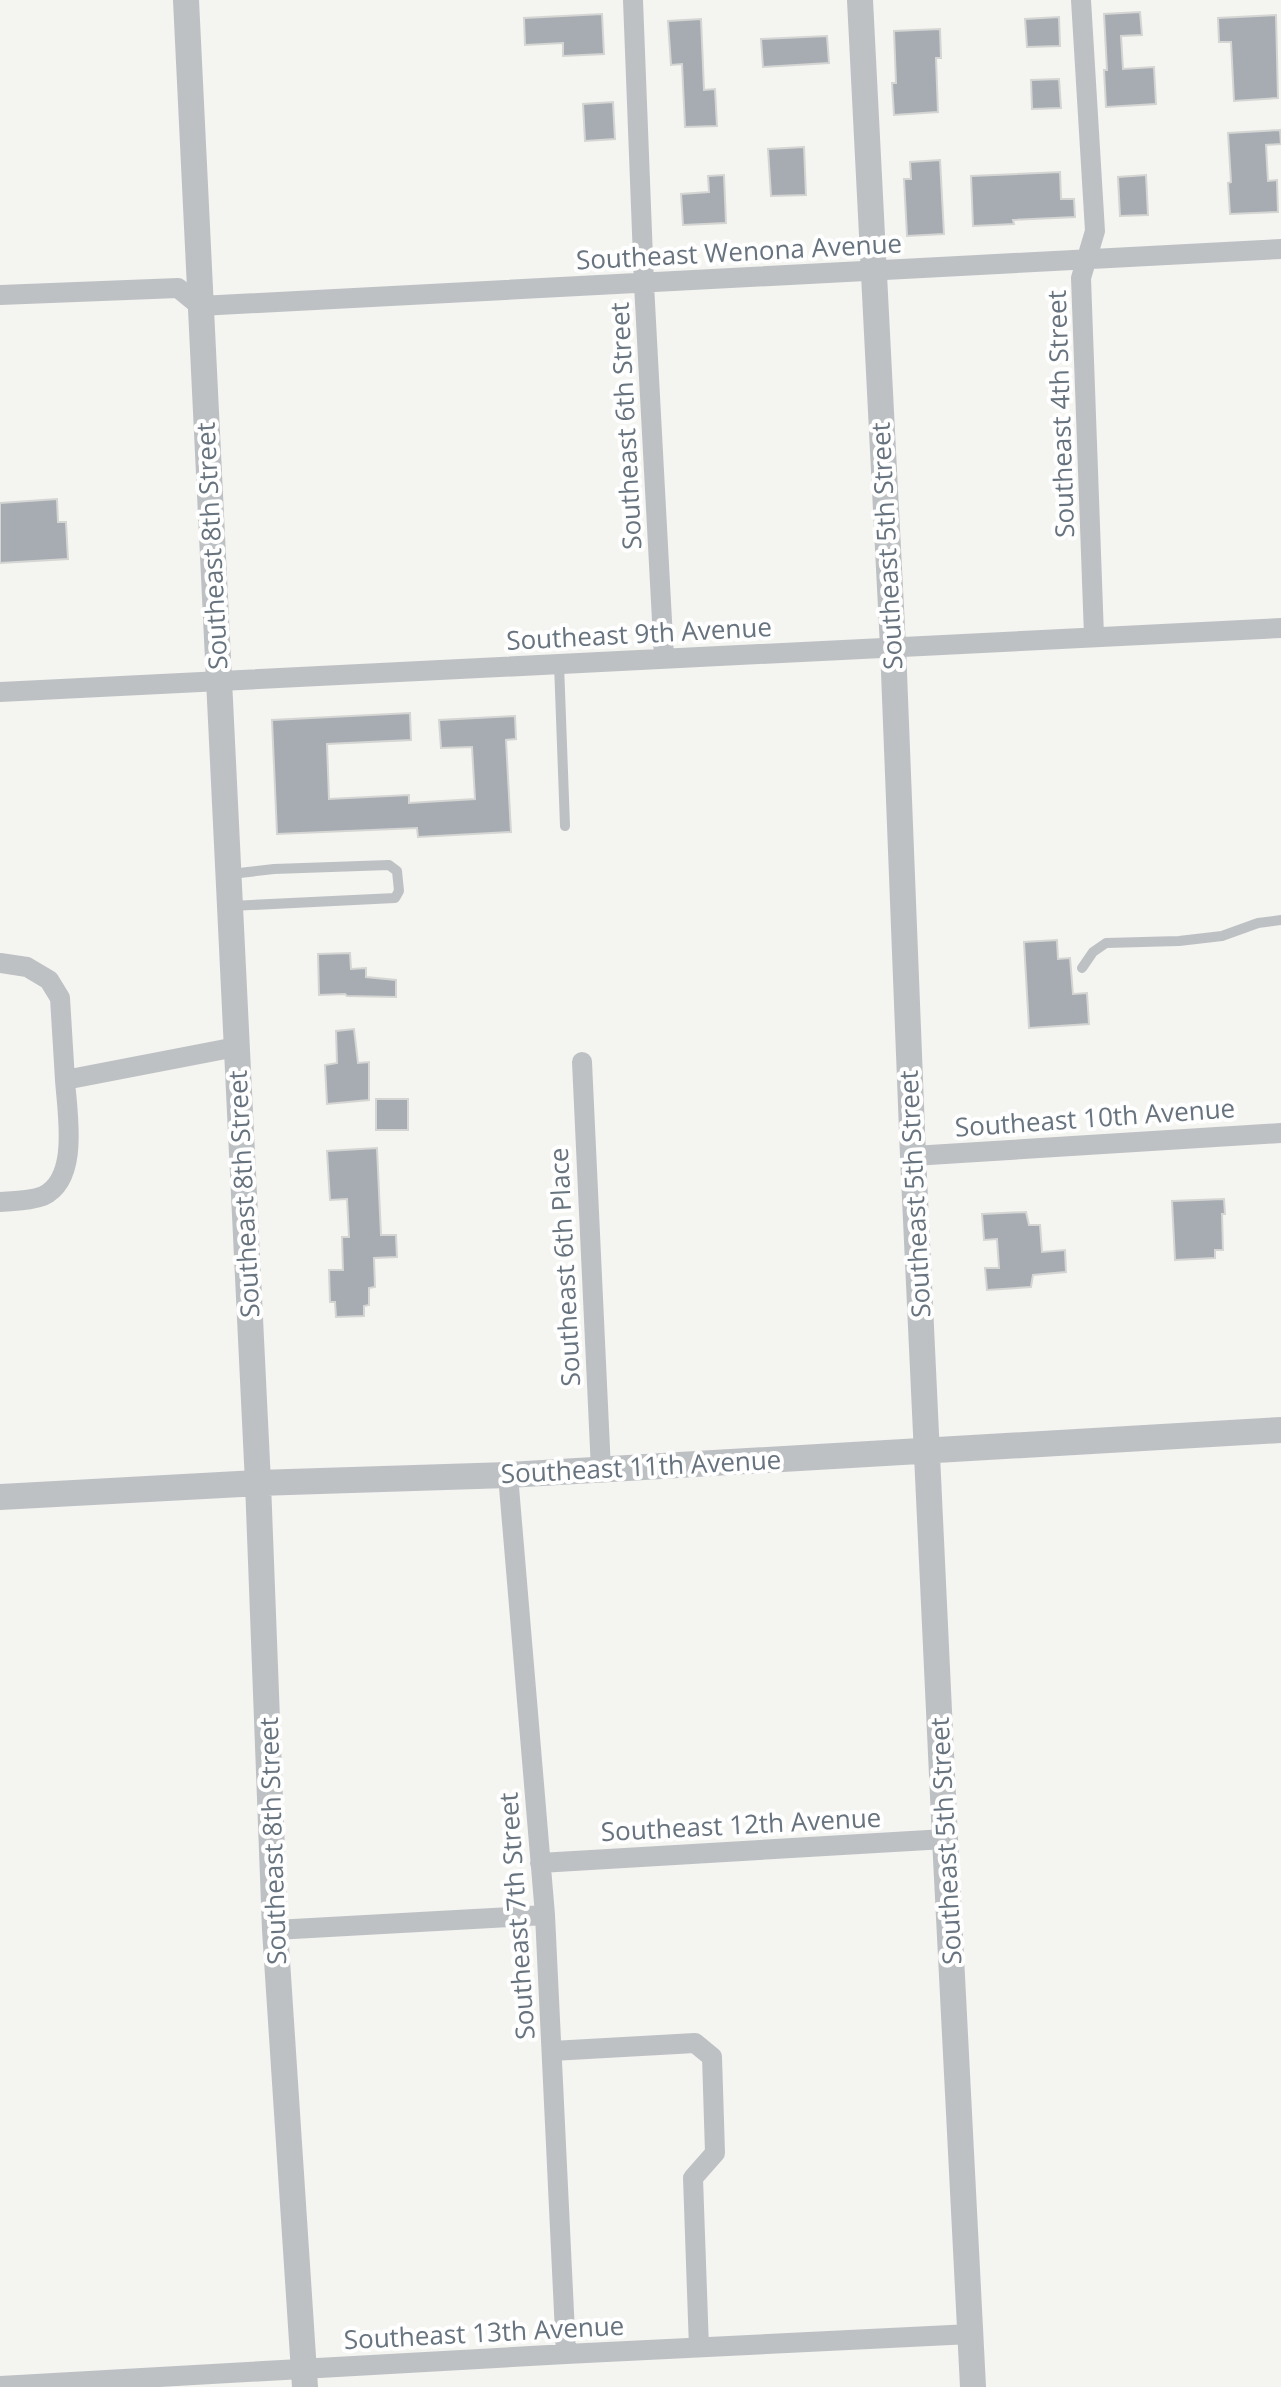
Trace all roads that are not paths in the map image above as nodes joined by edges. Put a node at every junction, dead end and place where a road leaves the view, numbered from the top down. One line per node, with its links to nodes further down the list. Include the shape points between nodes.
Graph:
1 (186, 0): 10 (street, Southeast 8th Street)
2 (633, 0): 8 (street, Southeast 6th Street)
3 (860, 0): 7 (street, Southeast 5th Street)
4 (1081, 0): 6 (street, Southeast 4th Street, via 1095,231)
5 (1281, 249): 6 (street, Southeast Wenona Avenue)
6 (1087, 259): 7 (street, Southeast Wenona Avenue); 12 (street, Southeast 4th Street, via 1081,278)
7 (873, 271): 8 (street, Southeast Wenona Avenue); 13 (street, Southeast 5th Street)
8 (644, 284): 10 (street, Southeast Wenona Avenue); 14 (street, Southeast 6th Street)
9 (0, 295): 10 (street, via 178,288)
10 (200, 306): 16 (street, Southeast 8th Street)
11 (1281, 628): 12 (street, Southeast 9th Avenue)
12 (1094, 636): 13 (street, Southeast 9th Avenue)
13 (893, 647): 14 (street, Southeast 9th Avenue); 28 (street, Southeast 5th Street)
14 (664, 658): 15 (street, Southeast 9th Avenue)
15 (559, 664): 16 (street, Southeast 9th Avenue); 18 (lane)
16 (220, 682): 17 (street, Southeast 9th Avenue); 19 (street, Southeast 8th Street)
17 (0, 692)
18 (565, 826)
19 (228, 874): 20 (street, Southeast 8th Street); 20 (lane, via 389,865 397,871 399,891 395,898)
20 (229, 906): 24 (street, Southeast 8th Street)
21 (1281, 920): 23 (lane, via 1222,936 1106,943)
22 (0, 963): 26 (street, via 27,967 49,980 60,998)
23 (1082, 968)
24 (236, 1047): 26 (street); 34 (street, Southeast 8th Street)
25 (582, 1062): 32 (street, Southeast 6th Place)
26 (65, 1080): 29 (street, via 69,1159 60,1180 45,1195)
27 (1281, 1133): 28 (street, Southeast 10th Avenue)
28 (913, 1156): 31 (street, Southeast 5th Street)
29 (0, 1202)
30 (1281, 1430): 31 (street, Southeast 11th Avenue)
31 (928, 1451): 32 (street, Southeast 11th Avenue); 36 (street, Southeast 5th Street)
32 (601, 1470): 33 (street, Southeast 11th Avenue)
33 (508, 1475): 34 (street, Southeast 11th Avenue); 37 (street, Southeast 7th Street)
34 (258, 1483): 35 (street, Southeast 11th Avenue); 39 (street, Southeast 8th Street)
35 (0, 1497)
36 (945, 1839): 37 (street, Southeast 12th Avenue); 41 (street, Southeast 5th Street)
37 (540, 1863): 38 (street, Southeast 7th Street)
38 (545, 1915): 39 (street); 40 (street, Southeast 7th Street)
39 (275, 1930): 44 (street, Southeast 8th Street)
40 (552, 2051): 42 (street, via 695,2043 712,2057 715,2153 693,2178); 43 (street, Southeast 7th Street)
41 (971, 2334): 42 (street, Southeast 13th Avenue); 46 (street, Southeast 5th Street)
42 (699, 2348): 43 (street, Southeast 13th Avenue)
43 (566, 2354): 44 (street, Southeast 13th Avenue)
44 (304, 2378): 45 (street, Southeast 13th Avenue)
45 (0, 2386)
46 (973, 2387)

